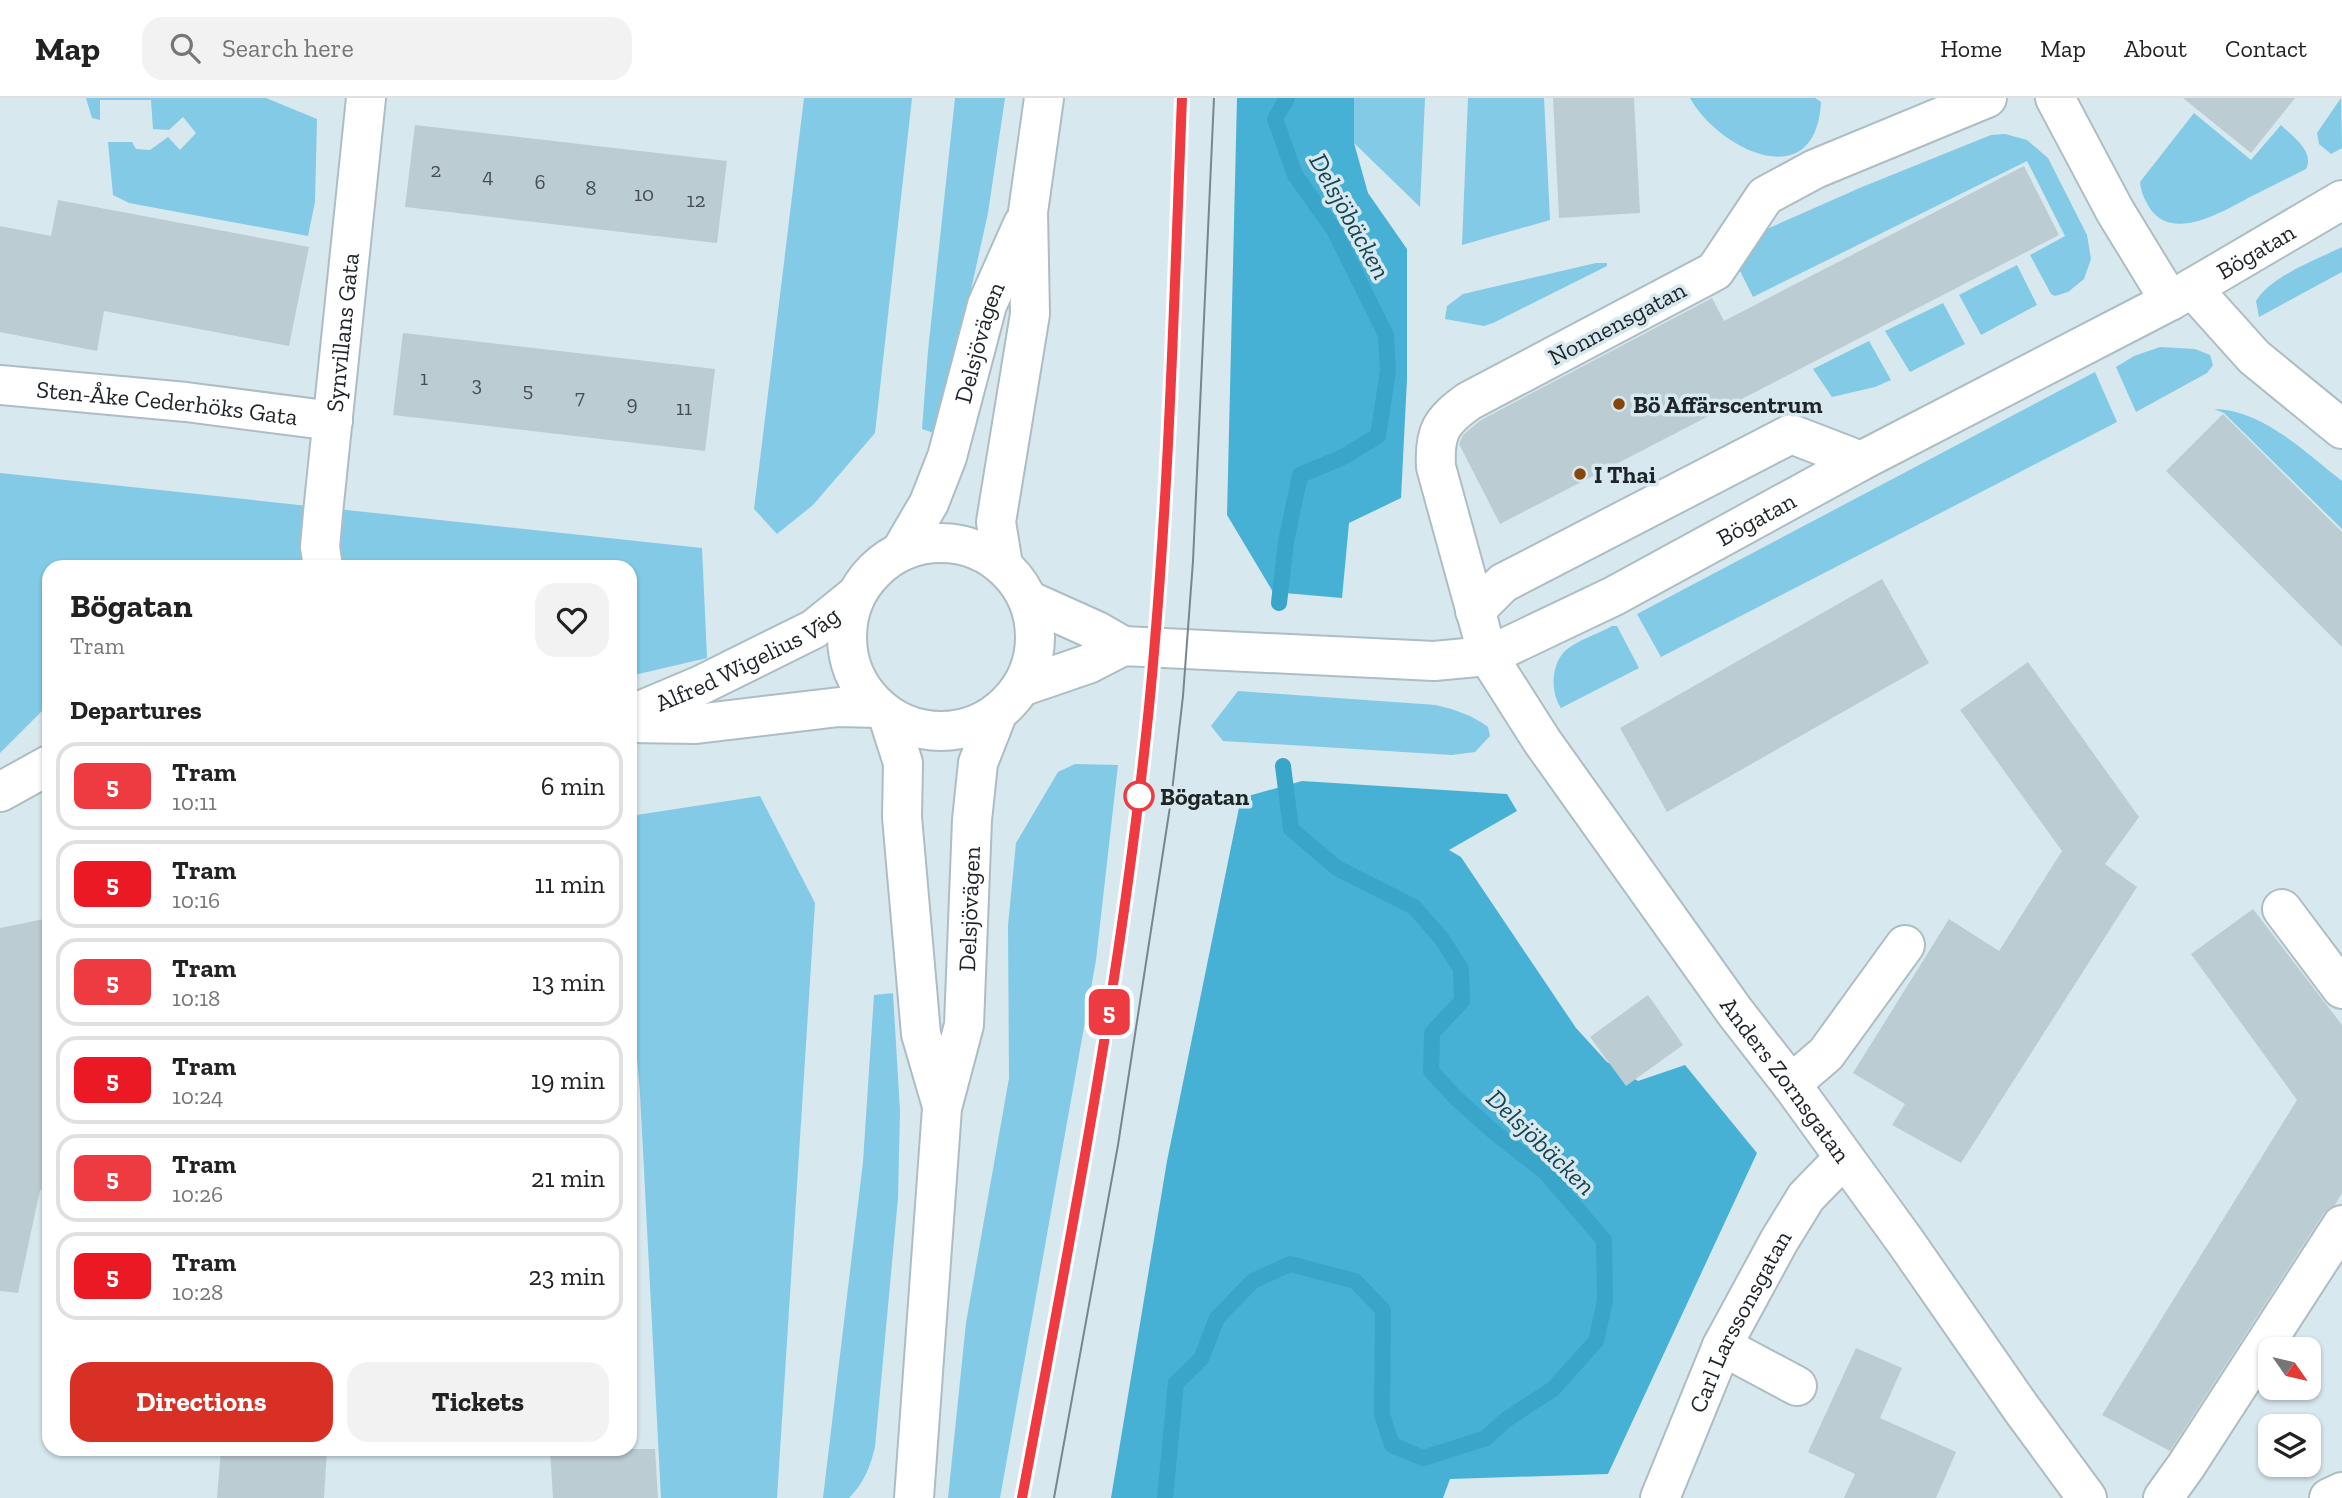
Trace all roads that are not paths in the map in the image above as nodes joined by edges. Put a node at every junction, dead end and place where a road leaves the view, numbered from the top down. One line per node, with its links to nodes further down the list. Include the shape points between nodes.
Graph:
1 (366, 98): 9 (street, Synvillans Gata)
2 (1044, 98): 6 (street, Delsjövägen)
3 (1987, 98): 17 (street, Nonnensgatan, via 1815,169 1765,196 1715,271 1449,415 1437,436 1436,467)
4 (2055, 98): 7 (street, via 2115,211)
5 (2342, 200): 7 (street, Bögatan)
6 (1028, 212): 12 (street, Delsjövägen, via 987,305 947,457 929,503); 14 (street, Delsjövägen, via 1030,314 996,522)
7 (2181, 295): 10 (street); 11 (street, Bögatan)
8 (0, 385): 9 (street, Sten-Åke Cederhöks Gata)
9 (333, 421): 13 (street, Synvillans Gata)
10 (2342, 429)
11 (1861, 461): 17 (street, via 1791,434 1503,583); 19 (street, Bögatan, via 1614,596)
12 (901, 551): 14 (street, via 924,544 957,544 977,549); 15 (street, via 879,565)
13 (322, 560)
14 (1003, 565): 16 (street)
15 (856, 595): 21 (street, Alfred Wigelius Väg, via 814,629); 22 (street, via 848,619 849,660 863,690)
16 (1028, 600): 18 (street, Bögatan); 20 (street, via 1035,629 1033,658)
17 (1475, 611): 19 (street, Nonnensgatan)
18 (1123, 646): 19 (street, Bögatan, via 1434,661); 20 (street, Bögatan)
19 (1488, 656): 29 (street, Anders Zornsgatan, via 1542,741)
20 (1009, 700): 22 (street, via 968,728 946,731 910,726); 30 (street, Delsjövägen, via 978,763 964,1025)
21 (637, 712)
22 (883, 712): 23 (street, Alfred Wigelius Väg, via 839,707 696,724); 30 (street, Delsjövägen, via 902,763 902,817 920,1034)
23 (637, 723)
24 (42, 769): 25 (street)
25 (0, 792)
26 (2282, 909): 28 (street)
27 (1905, 945): 29 (street, via 1826,1054)
28 (2342, 989)
29 (1791, 1084): 31 (street, Anders Zornsgatan)
30 (942, 1108): 36 (street, Delsjövägen)
31 (1844, 1158): 33 (street, Carl Larssonsgatan, via 1806,1198); 38 (street, Anders Zornsgatan)
32 (2342, 1225): 39 (street)
33 (1722, 1346): 34 (street); 37 (street, Carl Larssonsgatan)
34 (1797, 1385)
35 (2342, 1492): 40 (street)
36 (914, 1498)
37 (1660, 1498)
38 (2087, 1498)
39 (2163, 1498)
40 (2329, 1498)

